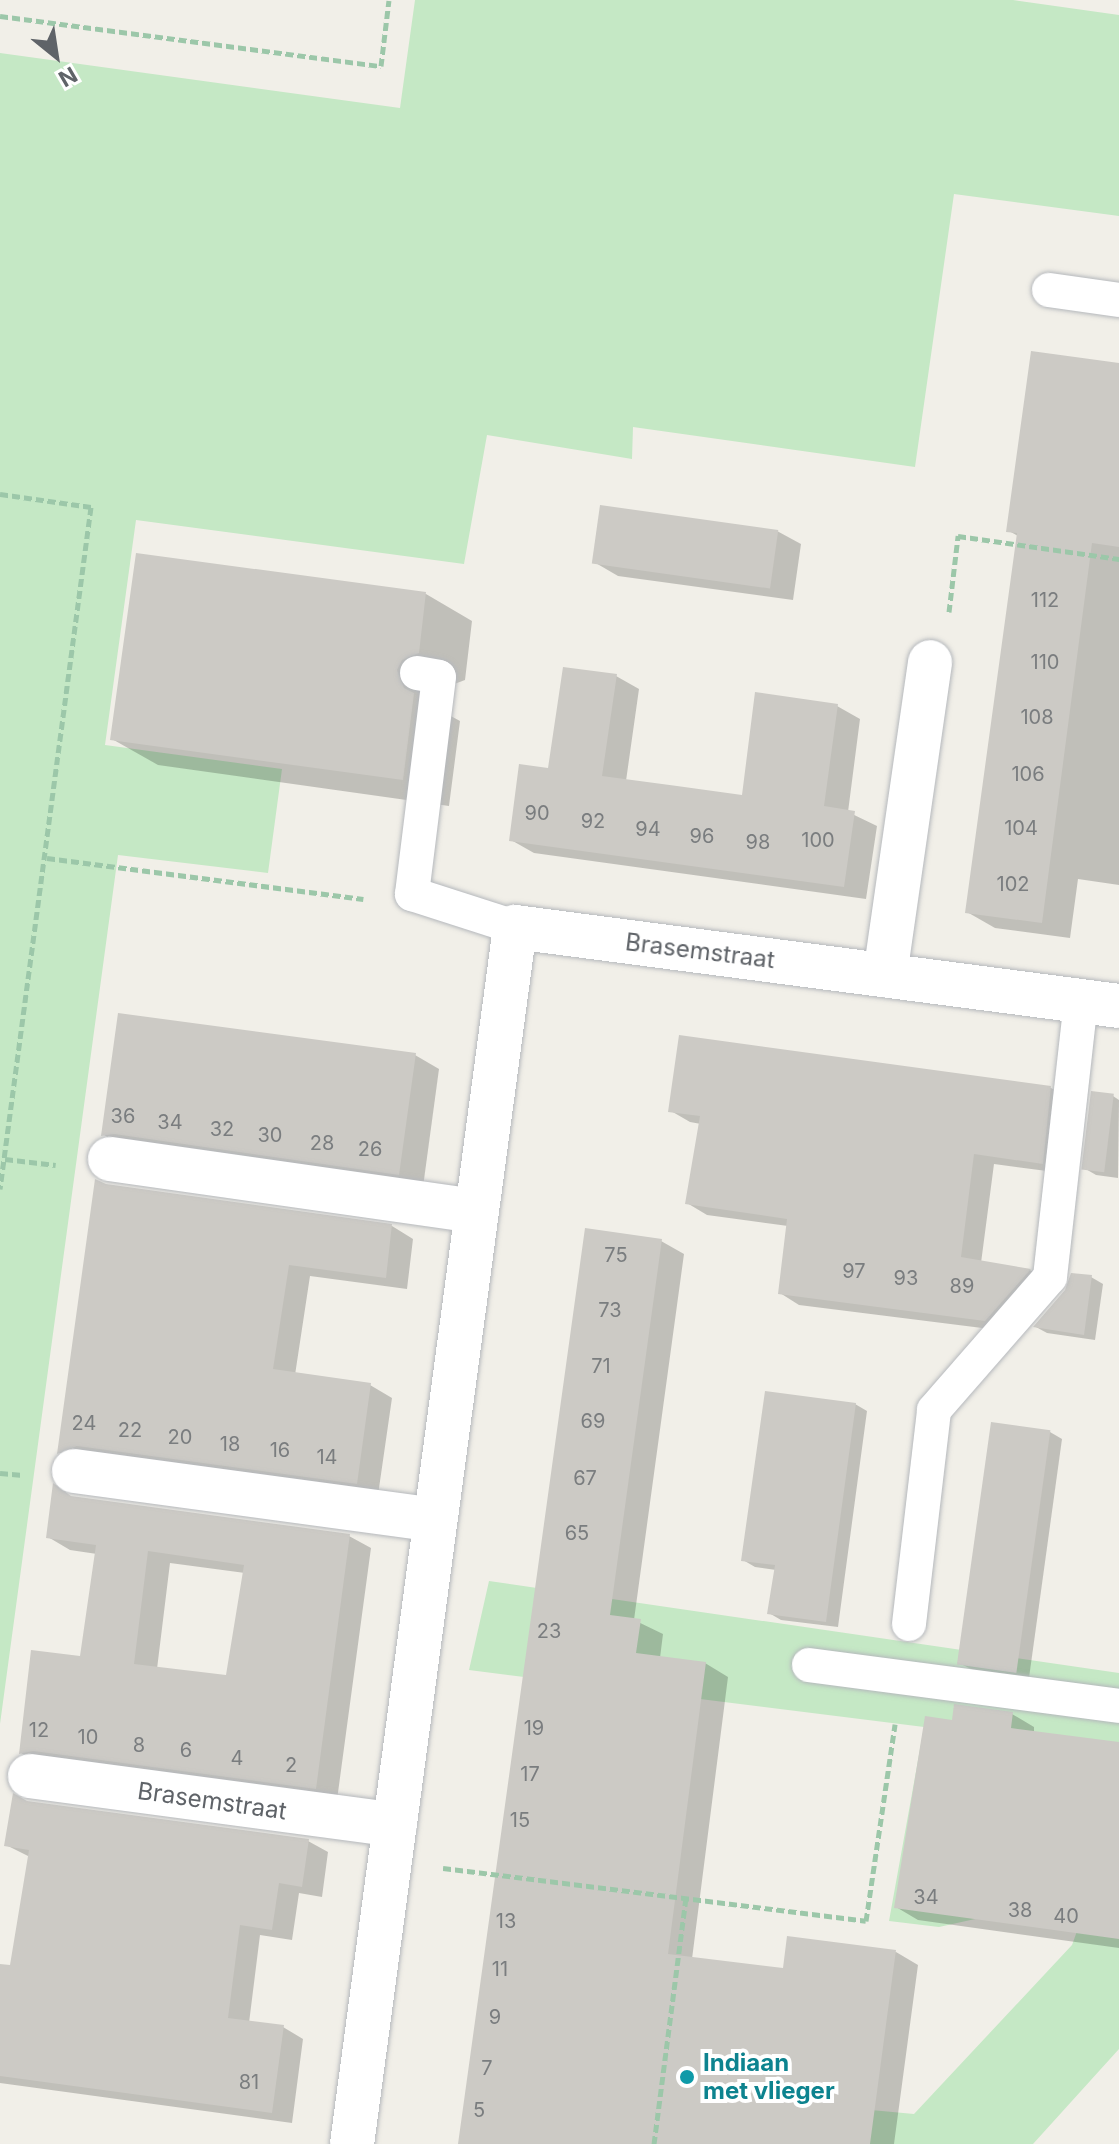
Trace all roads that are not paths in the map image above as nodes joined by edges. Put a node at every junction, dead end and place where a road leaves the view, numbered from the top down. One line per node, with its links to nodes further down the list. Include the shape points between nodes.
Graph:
1 (1049, 290): 2 (lane)
2 (1119, 300)
3 (930, 662): 6 (street)
4 (417, 673): 5 (lane, Brasemstraat, via 439,677 412,894)
5 (515, 927): 6 (street, Brasemstraat); 9 (street)
6 (885, 975): 7 (street, Brasemstraat)
7 (1100, 1004): 12 (lane, via 1050,1277 934,1410)
8 (110, 1159): 9 (street)
9 (476, 1211): 11 (street)
10 (74, 1471): 11 (street)
11 (435, 1520): 16 (street)
12 (909, 1624)
13 (809, 1665): 14 (lane)
14 (1119, 1706)
15 (30, 1776): 16 (street, Brasemstraat)
16 (392, 1843): 17 (street)
17 (352, 2144)

